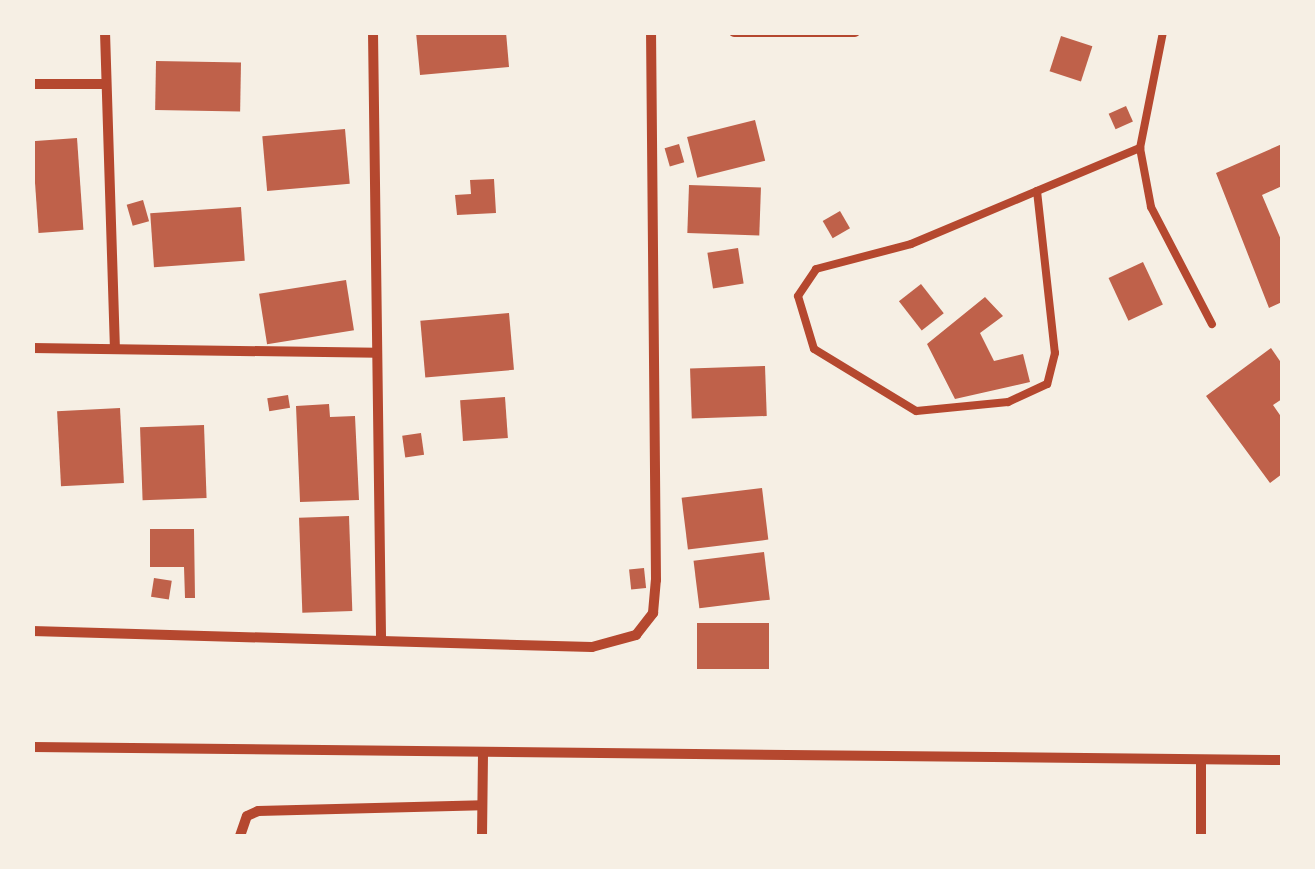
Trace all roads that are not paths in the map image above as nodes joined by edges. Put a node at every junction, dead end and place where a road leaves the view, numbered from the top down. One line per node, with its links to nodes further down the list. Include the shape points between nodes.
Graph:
1 (106, 32): 8 (street)
2 (373, 32): 14 (street)
3 (650, 32): 16 (street, via 652,613 636,635 592,647)
4 (734, 32): 5 (street)
5 (855, 32)
6 (1163, 32): 9 (lane)
7 (32, 84): 8 (street)
8 (106, 84): 13 (street)
9 (1140, 148): 10 (lane); 11 (lane, via 1152,207)
10 (1037, 191): 10 (lane, via 911,244 816,269 798,296 814,349 916,411 1008,402 1046,384 1055,353)
11 (1212, 324)
12 (32, 348): 13 (street)
13 (114, 349): 14 (street)
14 (377, 354): 16 (street)
15 (32, 631): 16 (street)
16 (381, 636)
17 (32, 746): 18 (street)
18 (483, 754): 19 (street); 21 (street)
19 (1202, 760): 20 (street); 24 (street)
20 (1282, 760)
21 (482, 805): 22 (street, via 258,811 247,816); 23 (street)
22 (240, 836)
23 (482, 836)
24 (1201, 836)

